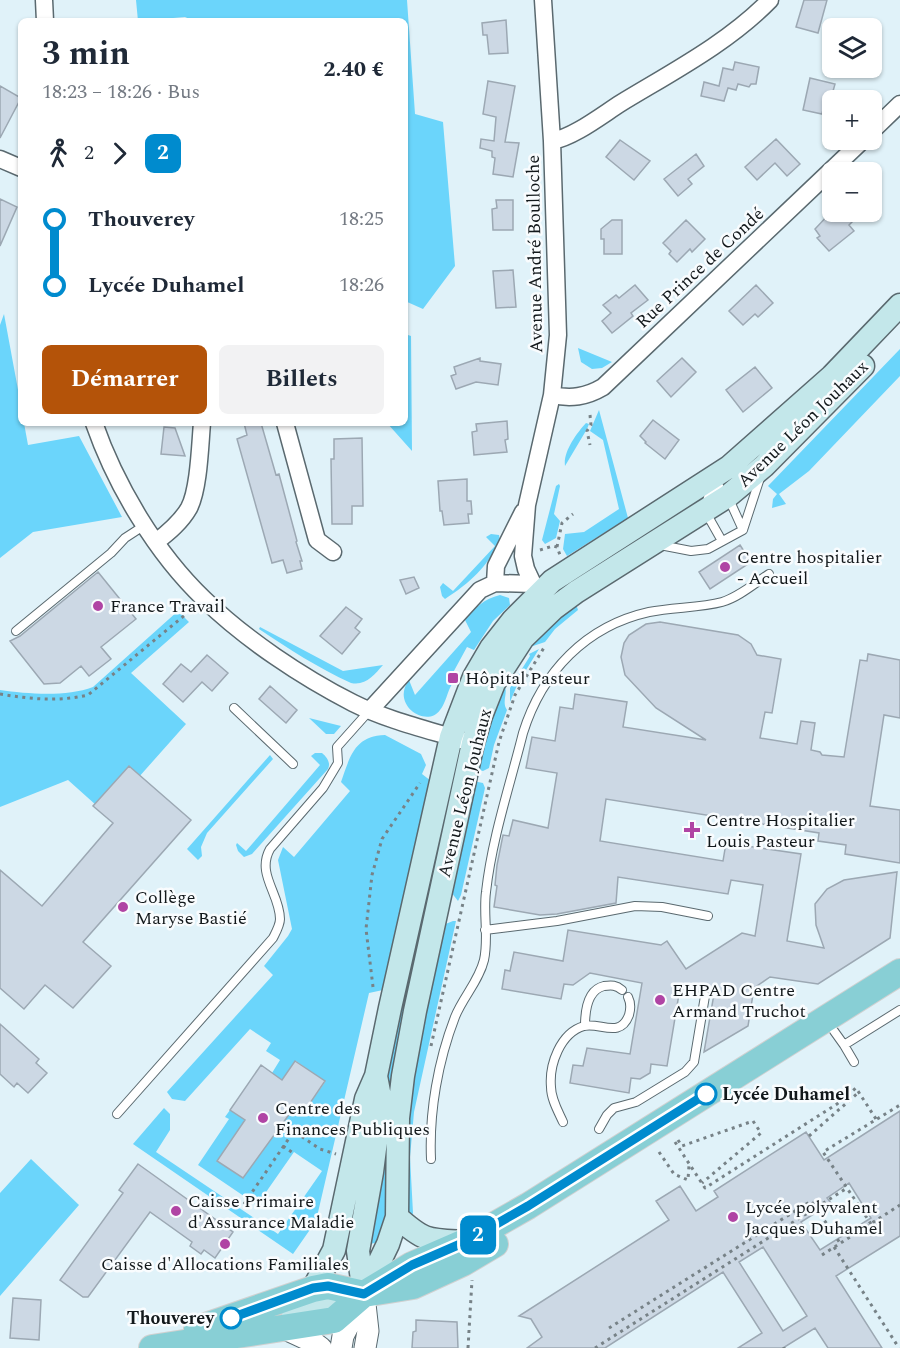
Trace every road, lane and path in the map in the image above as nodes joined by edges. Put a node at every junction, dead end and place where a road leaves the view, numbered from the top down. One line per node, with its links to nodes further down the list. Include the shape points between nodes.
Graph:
1 (44, 0): 4 (street)
2 (543, 0): 7 (street, Avenue André Boulloche)
3 (770, 0): 7 (street, via 714,46 597,119)
4 (45, 18)
5 (900, 104): 6 (street)
6 (882, 121)
7 (552, 141): 13 (street, Avenue André Boulloche, via 558,335)
8 (852, 150): 13 (street, Rue Prince de Condé, via 603,387 578,397)
9 (0, 159): 10 (street)
10 (18, 167)
11 (900, 306): 14 (main road)
12 (900, 328): 21 (main road, Avenue Léon Jouhaux)
13 (552, 395): 24 (street, Avenue André Boulloche)
14 (801, 404): 19 (lane, via 789,429); 38 (main road, via 729,467 566,571)
15 (590, 415): 20 (path)
16 (95, 426): 27 (street, via 116,475)
17 (202, 426): 30 (street, via 194,498 183,518)
18 (286, 426): 34 (street, via 317,540)
19 (773, 443)
20 (590, 445)
21 (764, 466): 23 (main road, Avenue Léon Jouhaux); 28 (lane)
22 (740, 469): 25 (lane, via 709,493)
23 (728, 496): 25 (main road, Avenue Léon Jouhaux); 28 (lane)
24 (527, 505): 37 (street, via 496,566); 38 (street, via 526,569)
25 (705, 511): 29 (lane); 31 (main road, Avenue Léon Jouhaux)
26 (573, 514): 32 (path, via 562,523)
27 (145, 525): 30 (street); 40 (lane)
28 (743, 530): 29 (lane)
29 (722, 541): 31 (lane, via 708,549 691,550)
30 (156, 542): 39 (street)
31 (653, 543): 38 (main road, Avenue Léon Jouhaux, via 576,592)
32 (557, 547): 33 (path); 35 (path)
33 (538, 551)
34 (333, 552)
35 (561, 558)
36 (769, 574): 50 (lane, via 723,602 680,606 619,620 578,645 555,671 539,693 523,733 491,863)
37 (495, 583): 38 (street); 44 (street, via 480,591)
38 (542, 595): 45 (main road, via 513,620 482,663); 46 (main road, Avenue Léon Jouhaux, via 523,638 494,683)
39 (203, 599): 42 (path, via 88,695 34,699); 44 (street, via 274,655)
40 (16, 631)
41 (546, 645): 58 (path, via 515,695 499,742)
42 (0, 693)
43 (234, 708): 47 (lane)
44 (370, 710): 45 (street); 63 (lane, via 337,747 338,763 323,788 265,859 280,921 273,938)
45 (451, 737): 46 (street); 60 (main road)
46 (473, 743): 81 (main road, Avenue Léon Jouhaux, via 403,1076 398,1118)
47 (293, 764)
48 (421, 782): 53 (path, via 382,839 372,875 366,929)
49 (708, 916): 50 (lane, via 635,906)
50 (485, 930): 74 (lane, via 484,962 456,1015 442,1056 430,1129)
51 (900, 972): 83 (main road)
52 (900, 991): 57 (main road)
53 (375, 994)
54 (705, 996): 67 (lane, via 694,1062 685,1072 636,1102 614,1108)
55 (900, 1010): 57 (lane)
56 (585, 1026): 56 (lane, via 586,1007 600,987 617,986 625,993 630,1010 620,1026); 65 (lane, via 565,1040 554,1060 550,1087)
57 (839, 1038): 59 (lane); 89 (main road, via 463,1263 413,1286)
58 (430, 1048)
59 (854, 1062)
60 (376, 1076): 73 (main road, via 366,1099); 89 (main road, via 381,1102 358,1251)
61 (859, 1092): 64 (path); 69 (path); 76 (path, via 856,1088 705,1188)
62 (900, 1105): 64 (path)
63 (117, 1114)
64 (876, 1119): 77 (path, via 823,1152)
65 (563, 1122)
66 (283, 1124): 68 (path)
67 (599, 1129)
68 (294, 1131): 70 (path); 73 (path, via 320,1149)
69 (809, 1136)
70 (283, 1146): 72 (path); 78 (path)
71 (659, 1152): 75 (path, via 674,1174 688,1180)
72 (293, 1153)
73 (353, 1158): 88 (main road, via 334,1250)
74 (431, 1160)
75 (689, 1164): 76 (path); 76 (path, via 676,1141 682,1146 753,1121 761,1133)
76 (702, 1183)
77 (847, 1188): 80 (path); 82 (path)
78 (244, 1204)
79 (900, 1205): 82 (path)
80 (816, 1208): 84 (path); 91 (path, via 811,1201 805,1204); 99 (path)
81 (397, 1216): 83 (main road, via 427,1239); 89 (main road, Avenue Léon Jouhaux)
82 (871, 1224): 84 (path)
83 (465, 1242): 89 (main road, via 412,1265)
84 (840, 1243): 85 (path)
85 (834, 1247): 86 (path); 100 (path)
86 (822, 1255)
87 (472, 1278): 98 (path)
88 (313, 1288): 89 (main road, via 328,1286); 93 (main road)
89 (364, 1294): 90 (main road, via 334,1320); 92 (main road); 96 (street); 97 (street, via 368,1330)
90 (283, 1328): 92 (main road); 95 (street)
91 (609, 1328)
92 (252, 1332): 94 (main road)
93 (145, 1348)
94 (152, 1348)
95 (321, 1348)
96 (341, 1348)
97 (365, 1348)
98 (468, 1348)
99 (595, 1348)
100 (899, 1348)

